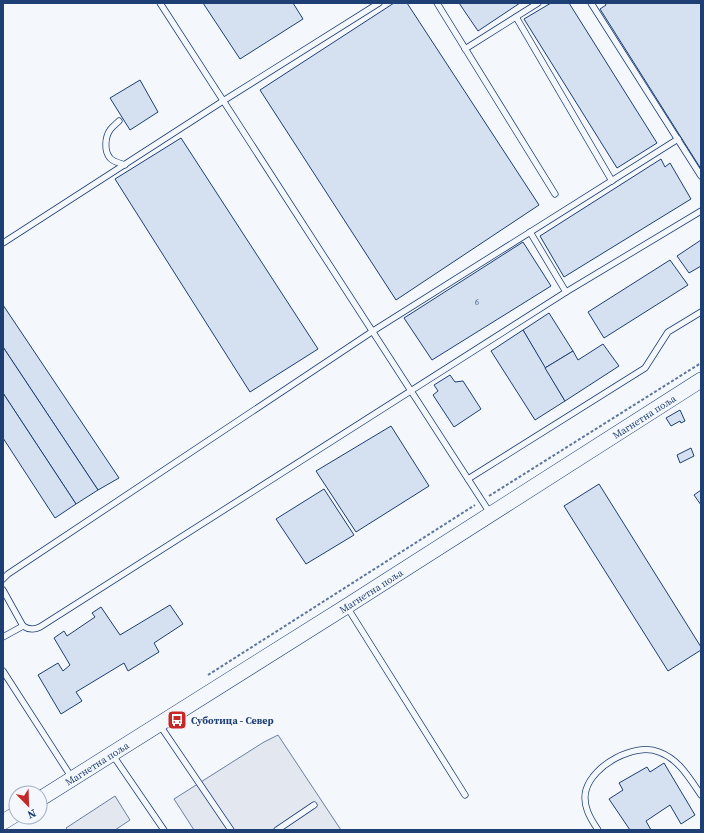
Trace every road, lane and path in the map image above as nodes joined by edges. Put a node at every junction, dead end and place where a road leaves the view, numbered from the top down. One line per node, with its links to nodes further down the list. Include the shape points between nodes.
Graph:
1 (160, 3): 8 (lane)
2 (379, 3): 8 (lane)
3 (437, 3): 7 (lane)
4 (538, 3): 6 (lane)
5 (591, 3): 10 (lane)
6 (516, 17): 7 (lane); 13 (lane)
7 (466, 50): 14 (lane)
8 (224, 101): 11 (lane); 20 (lane)
9 (119, 121): 11 (lane, via 106,137 106,148 110,158)
10 (678, 139): 12 (lane); 13 (lane)
11 (125, 165): 17 (lane)
12 (701, 176)
13 (612, 181): 16 (lane)
14 (555, 194)
15 (701, 211): 18 (lane)
16 (530, 232): 18 (lane); 20 (lane)
17 (3, 243)
18 (566, 292): 23 (lane)
19 (701, 312): 24 (lane, via 668,332 645,368)
20 (373, 331): 23 (lane); 27 (lane)
21 (701, 363): 25 (path)
22 (701, 380): 26 (street, Магнетна поља)
23 (411, 390): 24 (lane); 30 (lane, via 40,627 32,630)
24 (468, 479): 25 (lane)
25 (482, 500): 26 (lane); 33 (path)
26 (491, 514): 29 (street, Магнетна поља)
27 (3, 579)
28 (3, 590): 30 (lane)
29 (347, 606): 34 (street, Магнетна поља); 38 (lane)
30 (23, 626): 31 (lane)
31 (3, 637)
32 (3, 671): 36 (lane)
33 (208, 675)
34 (159, 724): 35 (street, Магнетна поља); 42 (lane)
35 (111, 754): 36 (street, Магнетна поља); 41 (lane)
36 (73, 778): 37 (street, Магнетна поља)
37 (48, 794)
38 (465, 795)
39 (701, 795): 44 (lane, via 687,774 668,756 658,751 634,751 610,762 590,780 585,802)
40 (314, 805): 43 (lane)
41 (164, 830)
42 (231, 830)
43 (277, 830)
44 (598, 830)

